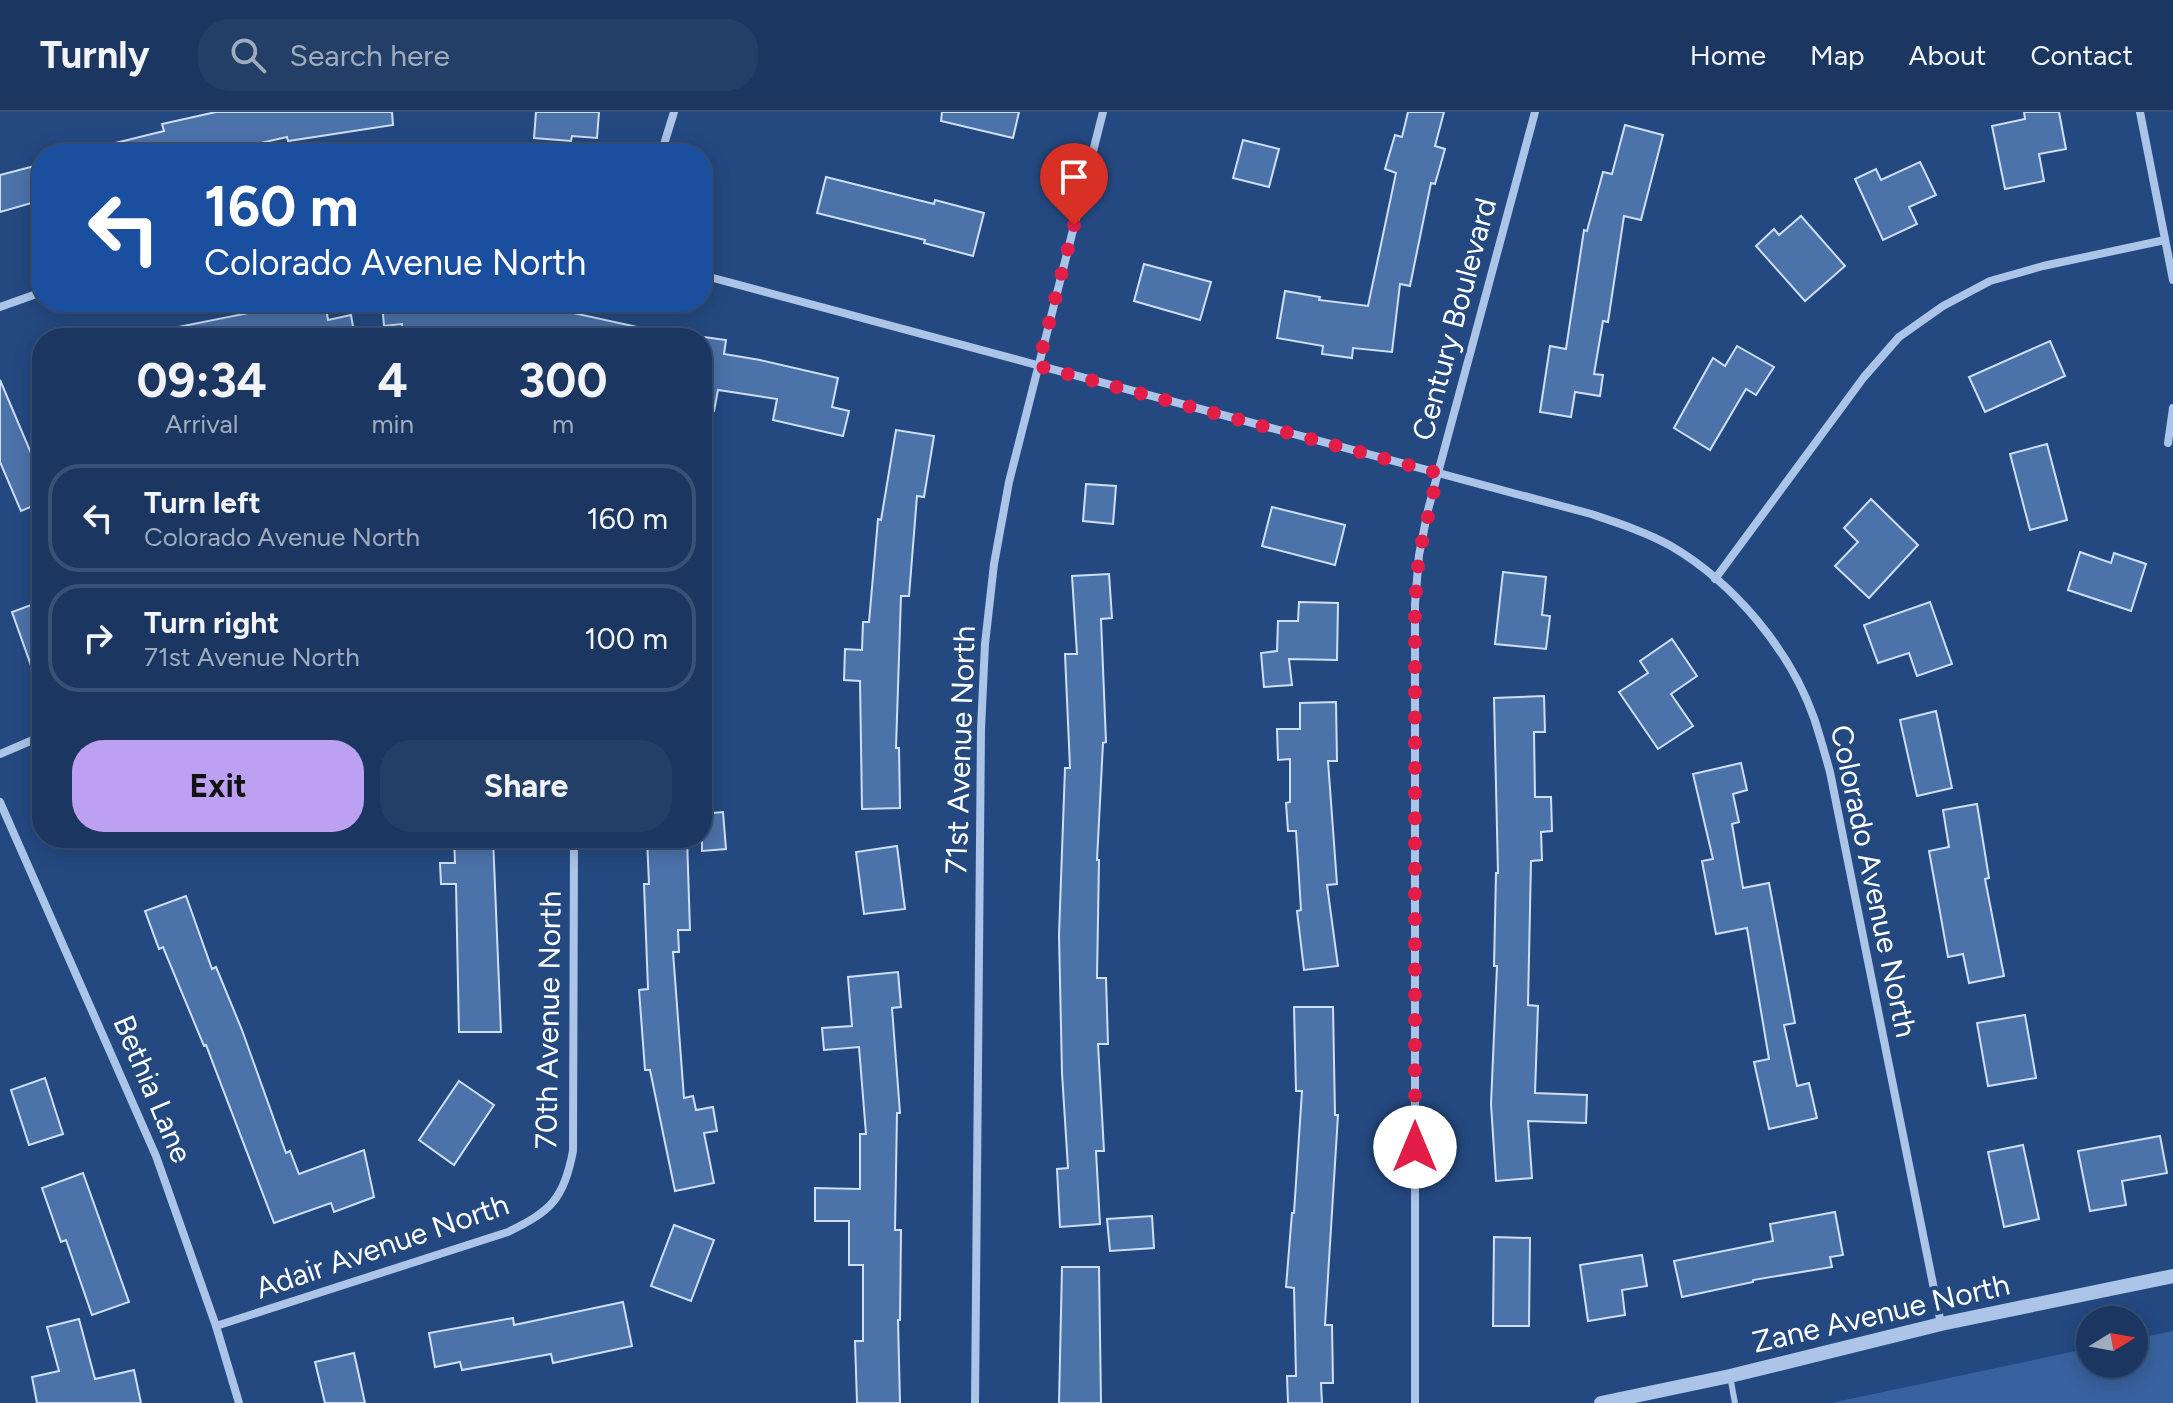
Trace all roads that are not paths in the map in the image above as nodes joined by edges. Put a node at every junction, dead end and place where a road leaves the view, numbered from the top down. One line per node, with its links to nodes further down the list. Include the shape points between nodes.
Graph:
1 (674, 112): 5 (street)
2 (1103, 112): 11 (street, 71st Avenue North)
3 (1535, 112): 14 (street, Century Boulevard)
4 (2140, 112): 6 (street)
5 (664, 144)
6 (2165, 240): 8 (street); 15 (street, via 1990,281 1899,337)
7 (712, 278): 11 (street, Colorado Avenue North)
8 (2173, 280)
9 (32, 296): 10 (street)
10 (0, 307)
11 (1038, 366): 14 (street, Colorado Avenue North); 26 (street, 71st Avenue North, via 1009,482 985,644)
12 (2173, 408): 13 (street)
13 (2168, 443)
14 (1438, 473): 15 (street, Colorado Avenue North, via 1620,523 1671,546); 27 (street, Century Boulevard, via 1419,555 1415,604)
15 (1715, 579): 22 (street, Colorado Avenue North, via 1757,621 1789,666 1814,717 1830,772)
16 (32, 740): 17 (street)
17 (0, 754)
18 (0, 802): 23 (street, Bethia Lane, via 156,1156)
19 (574, 848): 20 (street, 70th Avenue North, via 573,1151)
20 (557, 1199): 23 (street, Adair Avenue North, via 508,1232)
21 (2173, 1276): 22 (street, Zane Avenue North)
22 (1941, 1324): 24 (street, Zane Avenue North)
23 (216, 1326): 25 (street, Bethia Lane)
24 (1730, 1376): 28 (street, Zane Avenue North); 29 (lane)
25 (239, 1403)
26 (975, 1403)
27 (1415, 1403)
28 (1601, 1403)
29 (1735, 1403)

